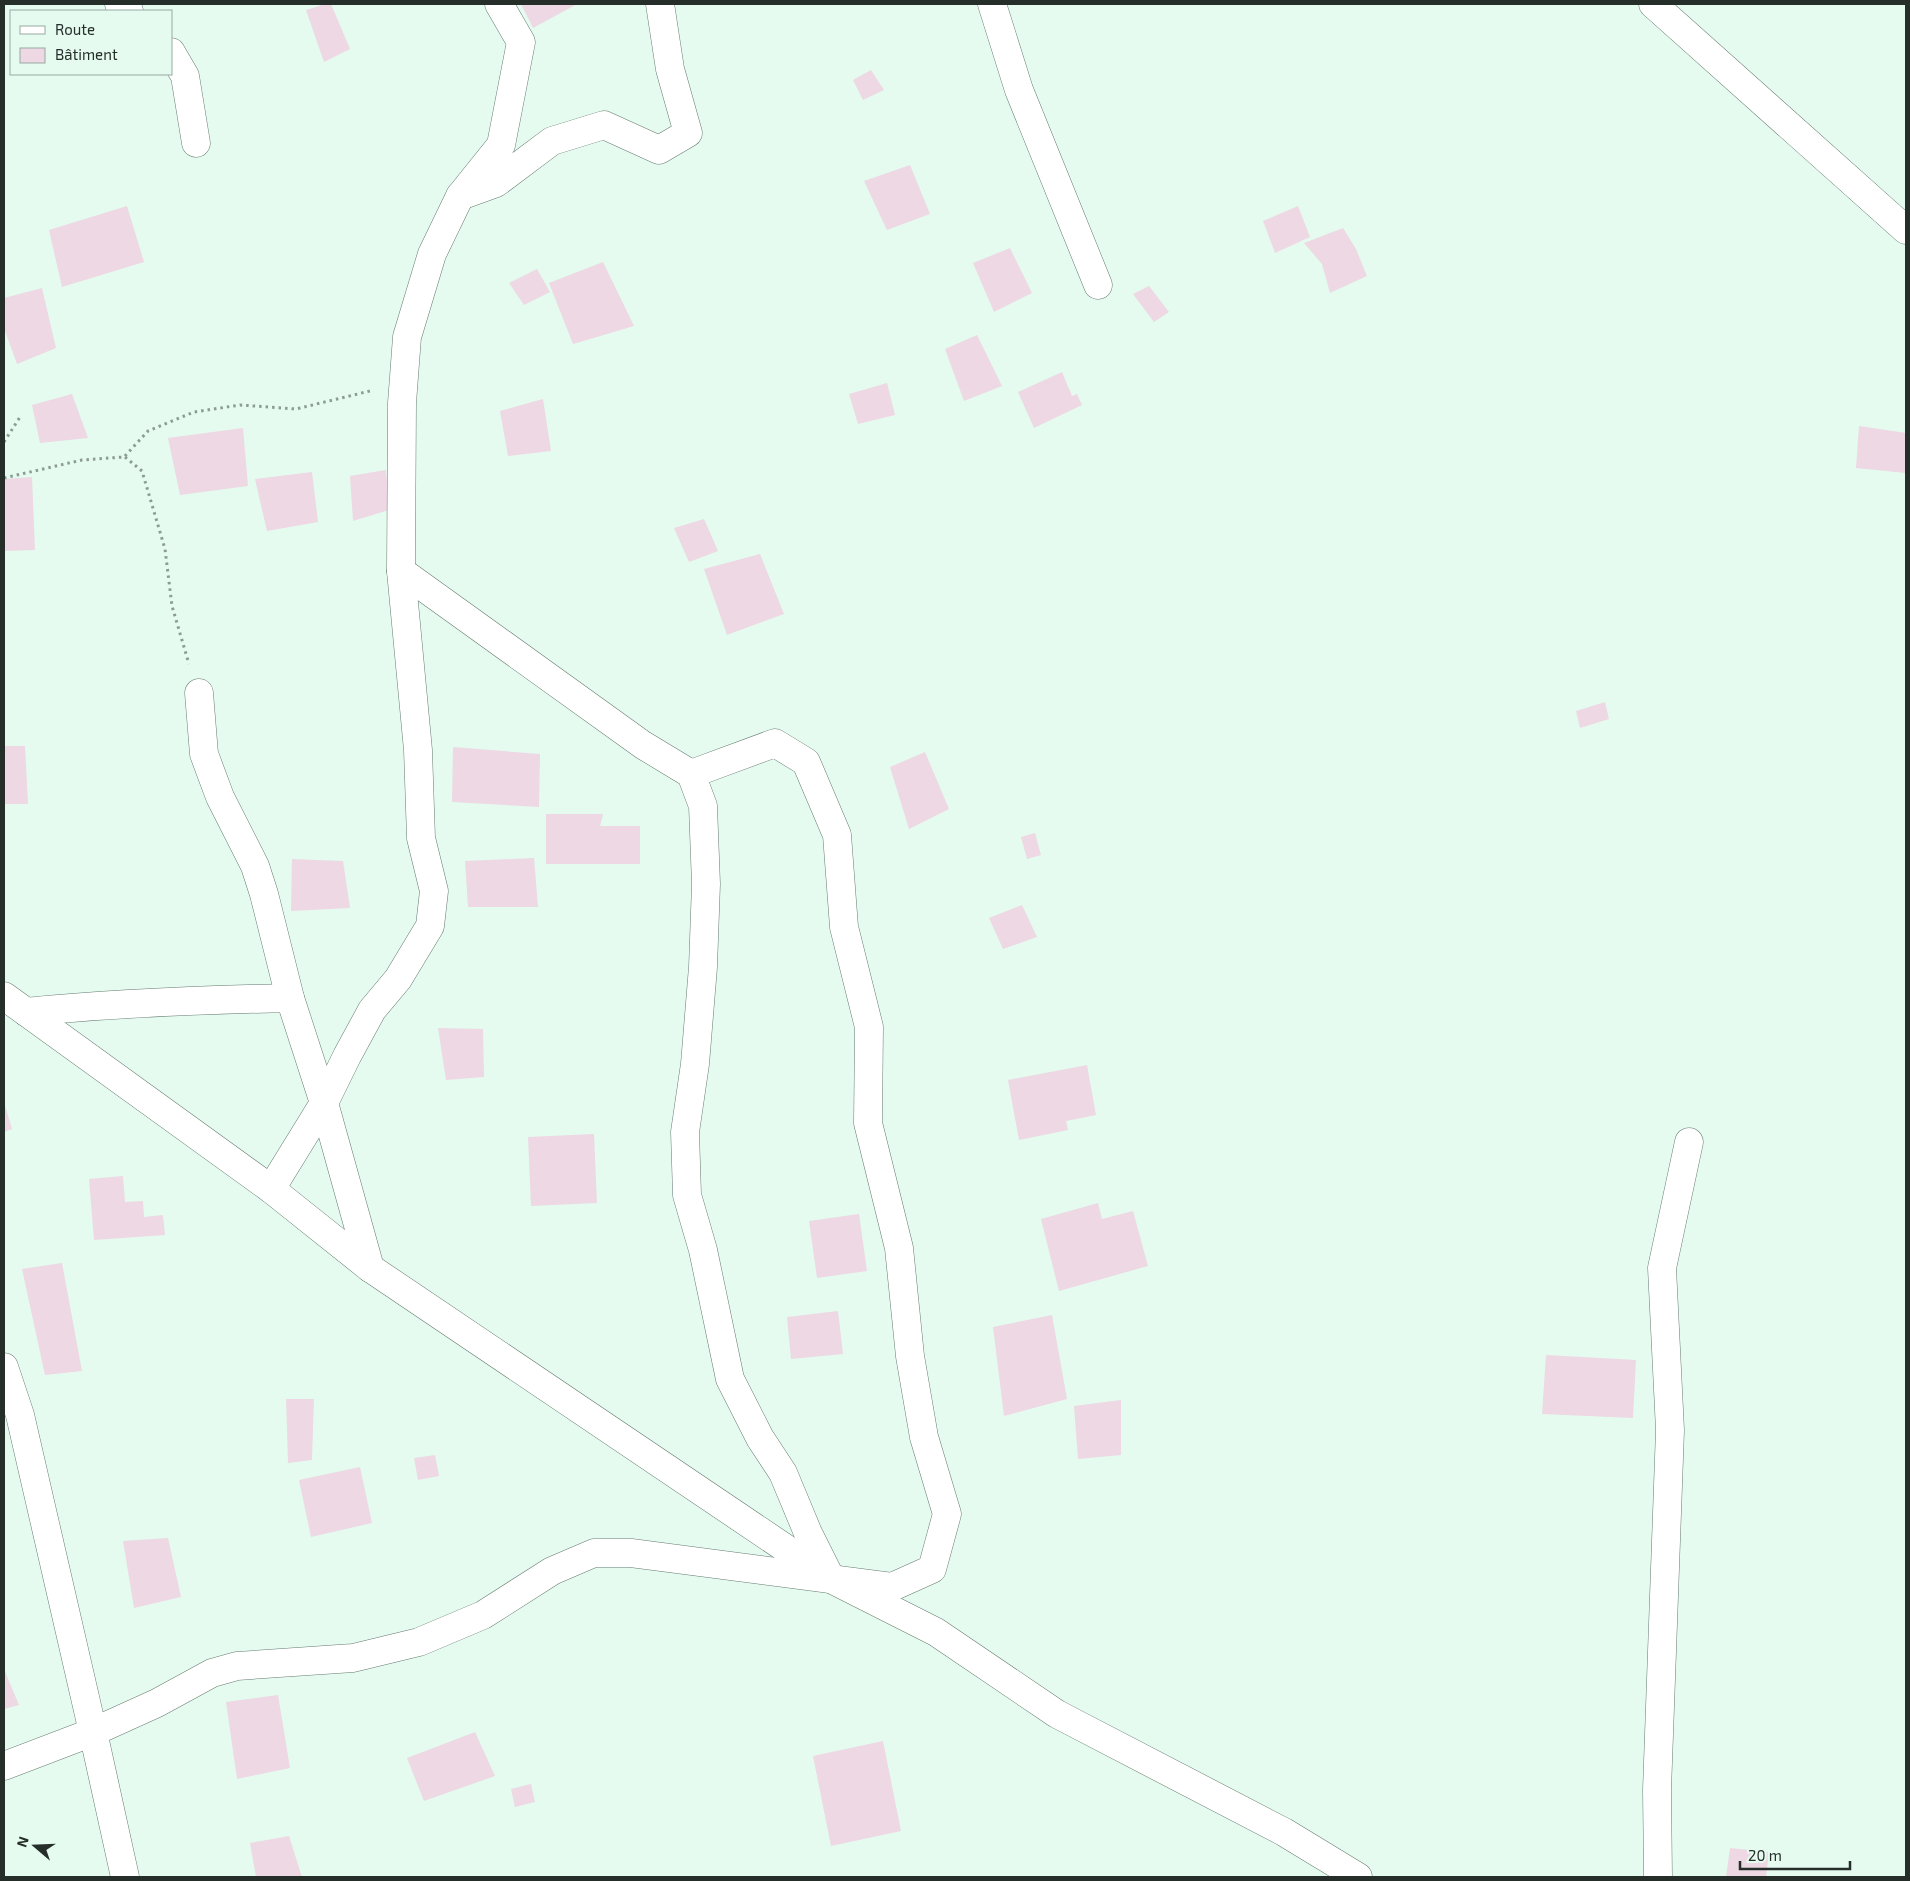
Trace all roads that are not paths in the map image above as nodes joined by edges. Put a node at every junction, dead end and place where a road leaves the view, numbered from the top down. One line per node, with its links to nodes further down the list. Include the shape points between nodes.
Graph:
1 (499, 4): 7 (street, via 521,42 501,145)
2 (660, 4): 7 (street, via 670,69 688,133 659,150 604,125 552,141 496,183)
3 (992, 4): 9 (street, via 1019,90)
4 (1653, 4): 8 (street)
5 (172, 54): 6 (street, via 185,76)
6 (196, 143)
7 (460, 196): 10 (street, via 430,263 407,337)
8 (1906, 230)
9 (1098, 285)
10 (401, 571): 12 (street, via 643,745); 16 (street, via 418,750 421,838 434,890 430,926 398,979 372,1010)
11 (199, 693): 14 (street, via 204,754 220,797 255,866)
12 (691, 774): 22 (street, via 703,806 706,884 695,1064 685,1132 687,1195 703,1250 730,1379 760,1438 783,1473); 22 (street, via 775,743 806,762 837,835 844,926 869,1027 868,1123 899,1248 910,1356 924,1437 947,1514 932,1569 892,1587)
13 (4, 996): 15 (street)
14 (290, 998): 15 (street, via 95,1005); 16 (street)
15 (26, 1012): 18 (street)
16 (324, 1103): 18 (street); 19 (street)
17 (1689, 1142): 27 (street, via 1662,1268 1670,1430 1657,1790)
18 (271, 1188): 19 (street)
19 (370, 1268): 22 (street)
20 (4, 1367): 21 (street)
21 (12, 1419): 23 (street)
22 (831, 1578): 23 (street, via 631,1553 594,1553 552,1571 483,1614 419,1642 352,1658 236,1666 212,1673); 26 (street, via 936,1632 1057,1714 1284,1832)
23 (93, 1732): 24 (street); 25 (street)
24 (4, 1766)
25 (125, 1877)
26 (1358, 1877)
27 (1658, 1877)

